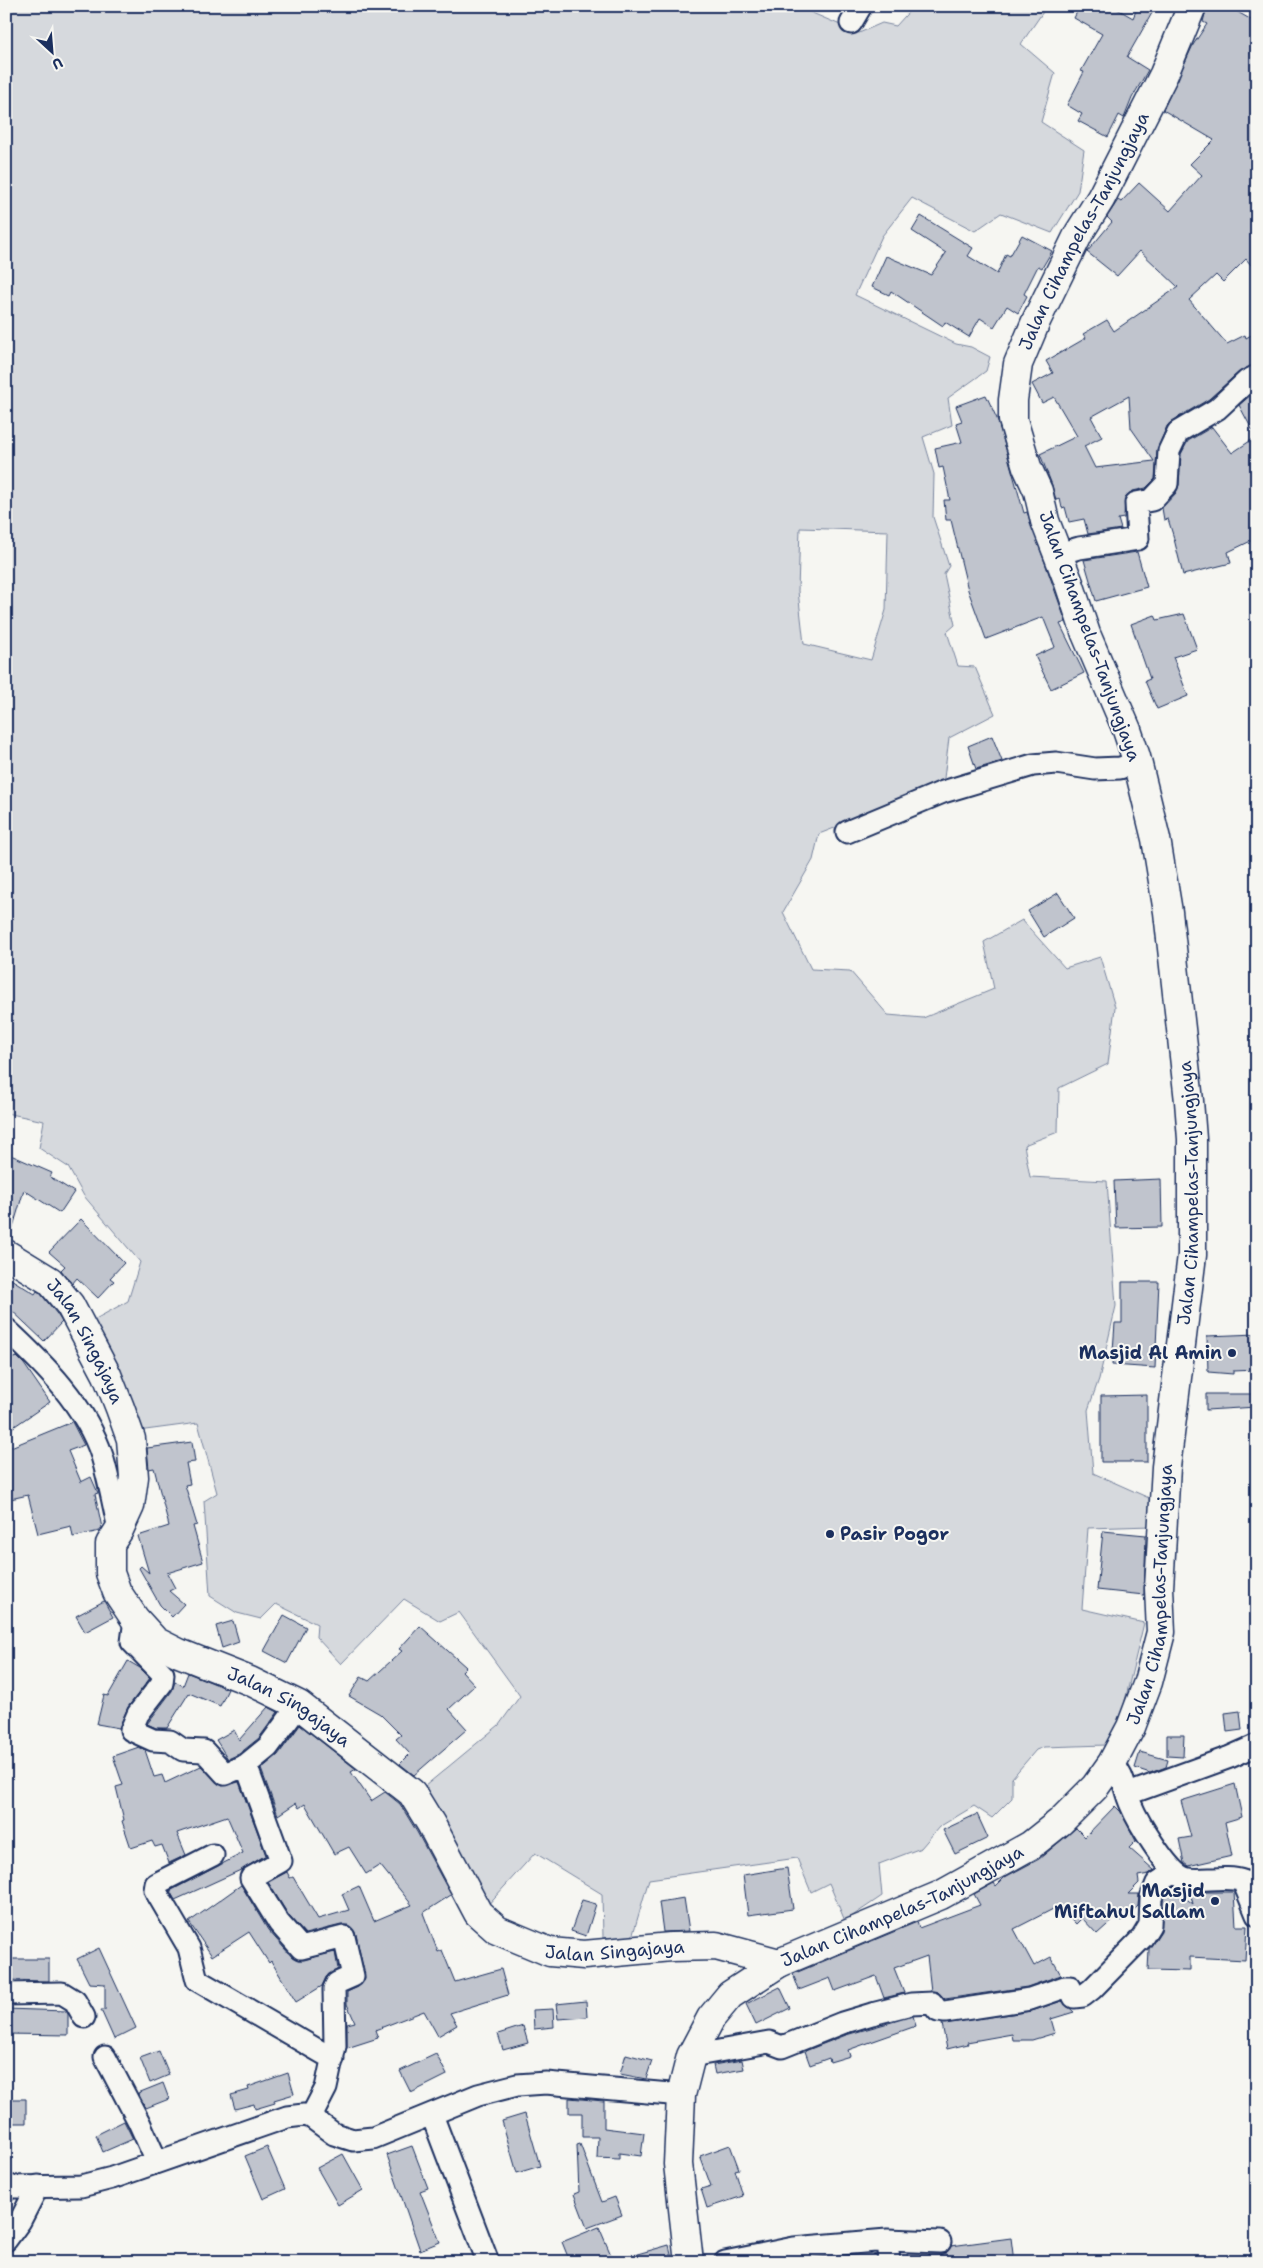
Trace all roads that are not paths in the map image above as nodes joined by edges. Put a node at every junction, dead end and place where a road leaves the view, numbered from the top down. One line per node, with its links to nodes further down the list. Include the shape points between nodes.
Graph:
1 (1192, 6): 3 (main road, Jalan Cihampelas-Tanjungjaya, via 1164,74 1101,198 1079,233 1018,364 1013,400 1017,436)
2 (1257, 376): 3 (street, via 1217,409 1178,432 1168,451 1167,484 1152,500 1136,503 1138,539)
3 (1058, 554): 4 (main road, Jalan Cihampelas-Tanjungjaya)
4 (1137, 763): 5 (street, via 1120,768 1095,769 1056,763 1033,765 942,792); 12 (main road, Jalan Cihampelas-Tanjungjaya, via 1162,871 1188,1092 1192,1139 1192,1255 1166,1467 1159,1588 1161,1632 1141,1700)
5 (847, 832)
6 (6, 1254): 8 (main road, Jalan Singajaya, via 50,1281 70,1305 107,1374 131,1439 134,1477 130,1506)
7 (6, 1329): 8 (street, via 40,1361 70,1398 92,1433 102,1455)
8 (120, 1530): 9 (main road, Jalan Singajaya, via 110,1544 110,1573)
9 (135, 1619): 10 (main road, Jalan Singajaya, via 155,1641); 13 (street, via 132,1642 163,1674 162,1683 138,1714 131,1730 153,1740 170,1741 184,1750 204,1751 224,1774)
10 (299, 1705): 13 (street, via 268,1747); 18 (main road, Jalan Singajaya, via 412,1793 478,1913 497,1930 550,1952 584,1955 716,1946)
11 (1257, 1745): 14 (street)
12 (1112, 1763): 14 (street, via 1124,1779); 18 (main road, Jalan Cihampelas-Tanjungjaya, via 1060,1822 1022,1850 941,1895)
13 (246, 1765): 23 (street, via 282,1861 251,1878 279,1923 302,1948 344,1937 353,1976 337,1983 334,1989)
14 (1128, 1794): 16 (street, via 1143,1828)
15 (213, 1855): 23 (street, via 156,1884 156,1890 189,1948 197,1980)
16 (1174, 1872): 17 (street, via 1184,1878 1234,1877 1243,1881); 21 (street, via 1157,1883 1151,1898 1150,1925 1142,1938 1083,1996 1074,1997 1070,1987 1030,2000 945,2012 938,2011 932,2002 911,2004 842,2023 782,2047 769,2042)
17 (1257, 1915)
18 (779, 1963): 21 (main road, Jalan Cihampelas-Tanjungjaya, via 730,1995 711,2018)
19 (6, 1994): 20 (street, via 62,1992 75,2001)
20 (84, 2017)
21 (691, 2056): 24 (main road, Jalan Cihampelas-Tanjungjaya)
22 (105, 2057): 27 (street)
23 (333, 2058): 26 (street, via 326,2088)
24 (681, 2095): 25 (street, via 546,2083 517,2085 478,2094); 34 (main road, Jalan Cihampelas-Tanjungjaya, via 678,2164)
25 (432, 2115): 26 (street, via 373,2138 353,2140 334,2134); 33 (street)
26 (310, 2117): 27 (street, via 287,2117)
27 (157, 2162): 28 (street, via 81,2186)
28 (38, 2186): 29 (street); 30 (street)
29 (6, 2187)
30 (6, 2240)
31 (887, 2240): 32 (street); 35 (street, via 794,2248); 36 (street)
32 (940, 2242)
33 (488, 2262)
34 (689, 2262)
35 (725, 2262)
36 (889, 2262)

